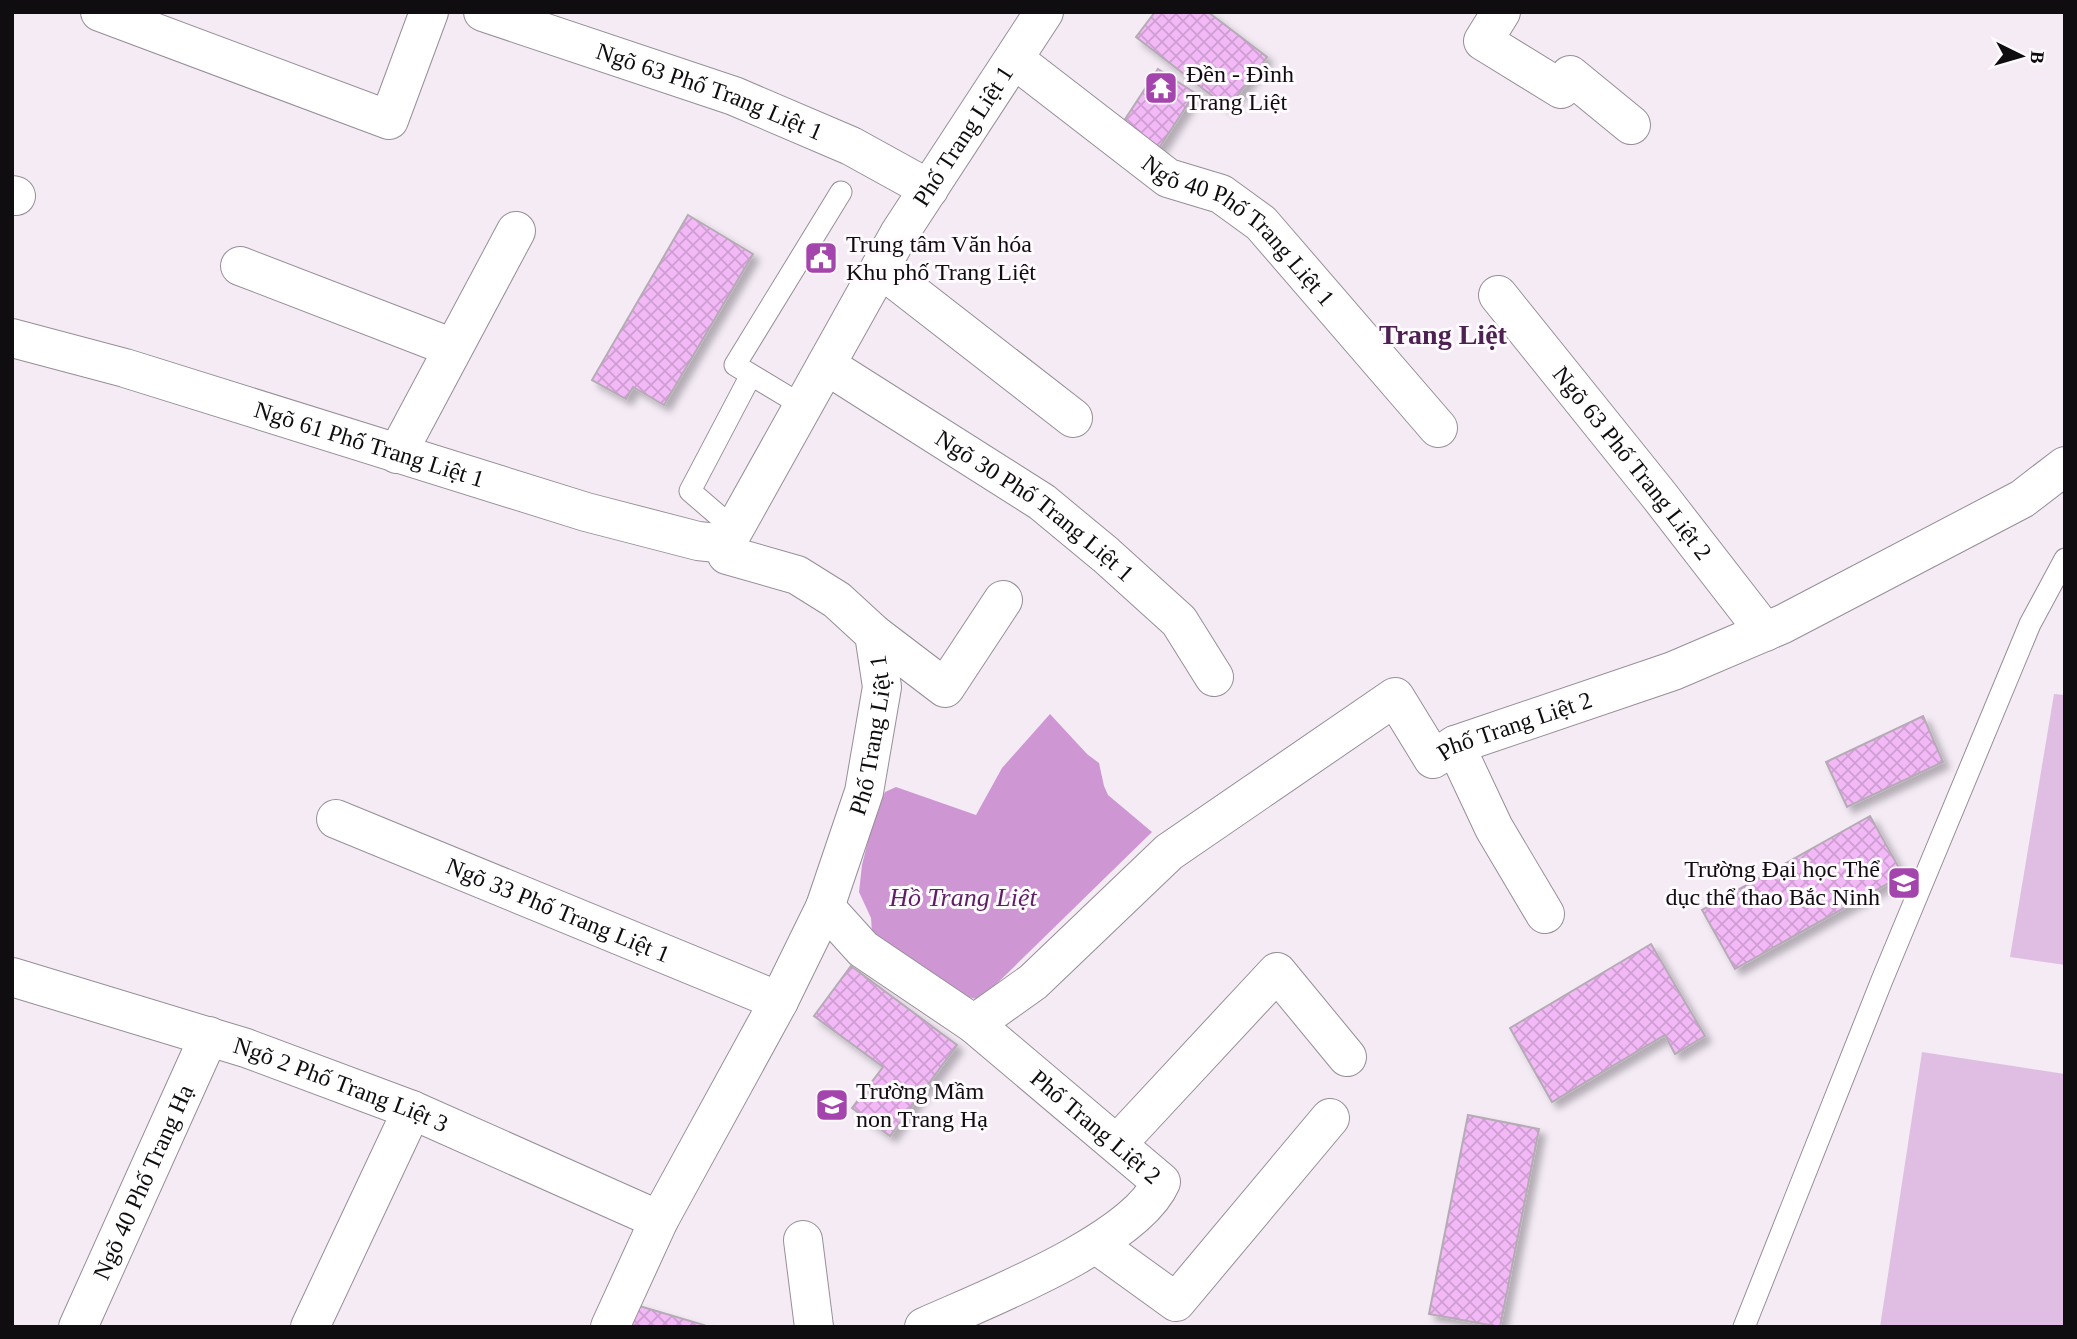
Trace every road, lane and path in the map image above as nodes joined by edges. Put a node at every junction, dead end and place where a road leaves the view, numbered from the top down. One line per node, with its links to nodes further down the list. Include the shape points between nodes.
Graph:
1 (100, 12): 2 (street, via 389,120)
2 (429, 12)
3 (483, 12): 8 (street, Ngõ 63 Phố Trang Liệt 1, via 734,96 851,146)
4 (1044, 12): 6 (street, Phố Trang Liệt 1)
5 (1500, 12): 7 (street, via 1483,41 1561,89 1570,75)
6 (1014, 59): 8 (street, Phố Trang Liệt 1); 20 (street, Ngõ 40 Phố Trang Liệt 1, via 1168,178 1221,194 1261,223)
7 (1631, 125)
8 (929, 189): 12 (street, Phố Trang Liệt 1)
9 (841, 192): 17 (lane, via 735,365)
10 (516, 231): 15 (street)
11 (240, 266): 15 (street)
12 (880, 268): 16 (street, Phố Trang Liệt 1); 19 (street)
13 (1498, 295): 26 (street, Ngõ 63 Phố Trang Liệt 2)
14 (12, 338): 21 (street, Ngõ 61 Phố Trang Liệt 1, via 125,368)
15 (453, 348): 21 (street)
16 (826, 365): 18 (street, Phố Trang Liệt 1); 28 (street, Ngõ 30 Phố Trang Liệt 1, via 1041,502 1179,621)
17 (751, 375): 18 (lane); 23 (lane, via 690,491)
18 (803, 406): 23 (street, Phố Trang Liệt 1)
19 (1073, 418)
20 (1438, 428)
21 (397, 454): 23 (street, Ngõ 61 Phố Trang Liệt 1, via 698,541)
22 (2065, 466): 26 (street, Phố Trang Liệt 2, via 2022,499)
23 (730, 536): 27 (street, Phố Trang Liệt 1, via 727,555 797,575 837,600)
24 (2065, 559): 49 (lane, via 2030,624)
25 (1003, 600): 27 (street, via 945,688)
26 (1765, 632): 29 (street, Phố Trang Liệt 2, via 1672,671)
27 (874, 634): 31 (street, Phố Trang Liệt 1, via 882,687 864,792)
28 (1214, 677)
29 (1455, 745): 32 (street, via 1494,828); 35 (street, Phố Trang Liệt 2, via 1433,759 1395,697 1170,852 1033,982)
30 (337, 818): 34 (street, Ngõ 33 Phố Trang Liệt 1)
31 (825, 907): 34 (street, Phố Trang Liệt 1); 35 (street, Phố Trang Liệt 2, via 863,948)
32 (1545, 914)
33 (12, 977): 36 (street, Ngõ 2 Phố Trang Liệt 3)
34 (779, 1001): 41 (street, Phố Trang Liệt 1)
35 (974, 1024): 40 (street, Phố Trang Liệt 2)
36 (209, 1036): 38 (street, Ngõ 2 Phố Trang Liệt 3); 44 (street, Ngõ 40 Phố Trang Hạ)
37 (1347, 1057): 40 (street, via 1277,972)
38 (412, 1110): 41 (street, Ngõ 2 Phố Trang Liệt 3); 45 (street)
39 (1330, 1118): 43 (street, via 1176,1302)
40 (1117, 1144): 43 (street, Phố Trang Liệt 2, via 1161,1182 1150,1203)
41 (659, 1220): 46 (street, Phố Trang Liệt 1)
42 (803, 1240): 47 (street)
43 (1097, 1245): 48 (street, Phố Trang Liệt 2)
44 (78, 1327)
45 (310, 1327)
46 (610, 1327)
47 (814, 1327)
48 (924, 1327)
49 (1744, 1327)

